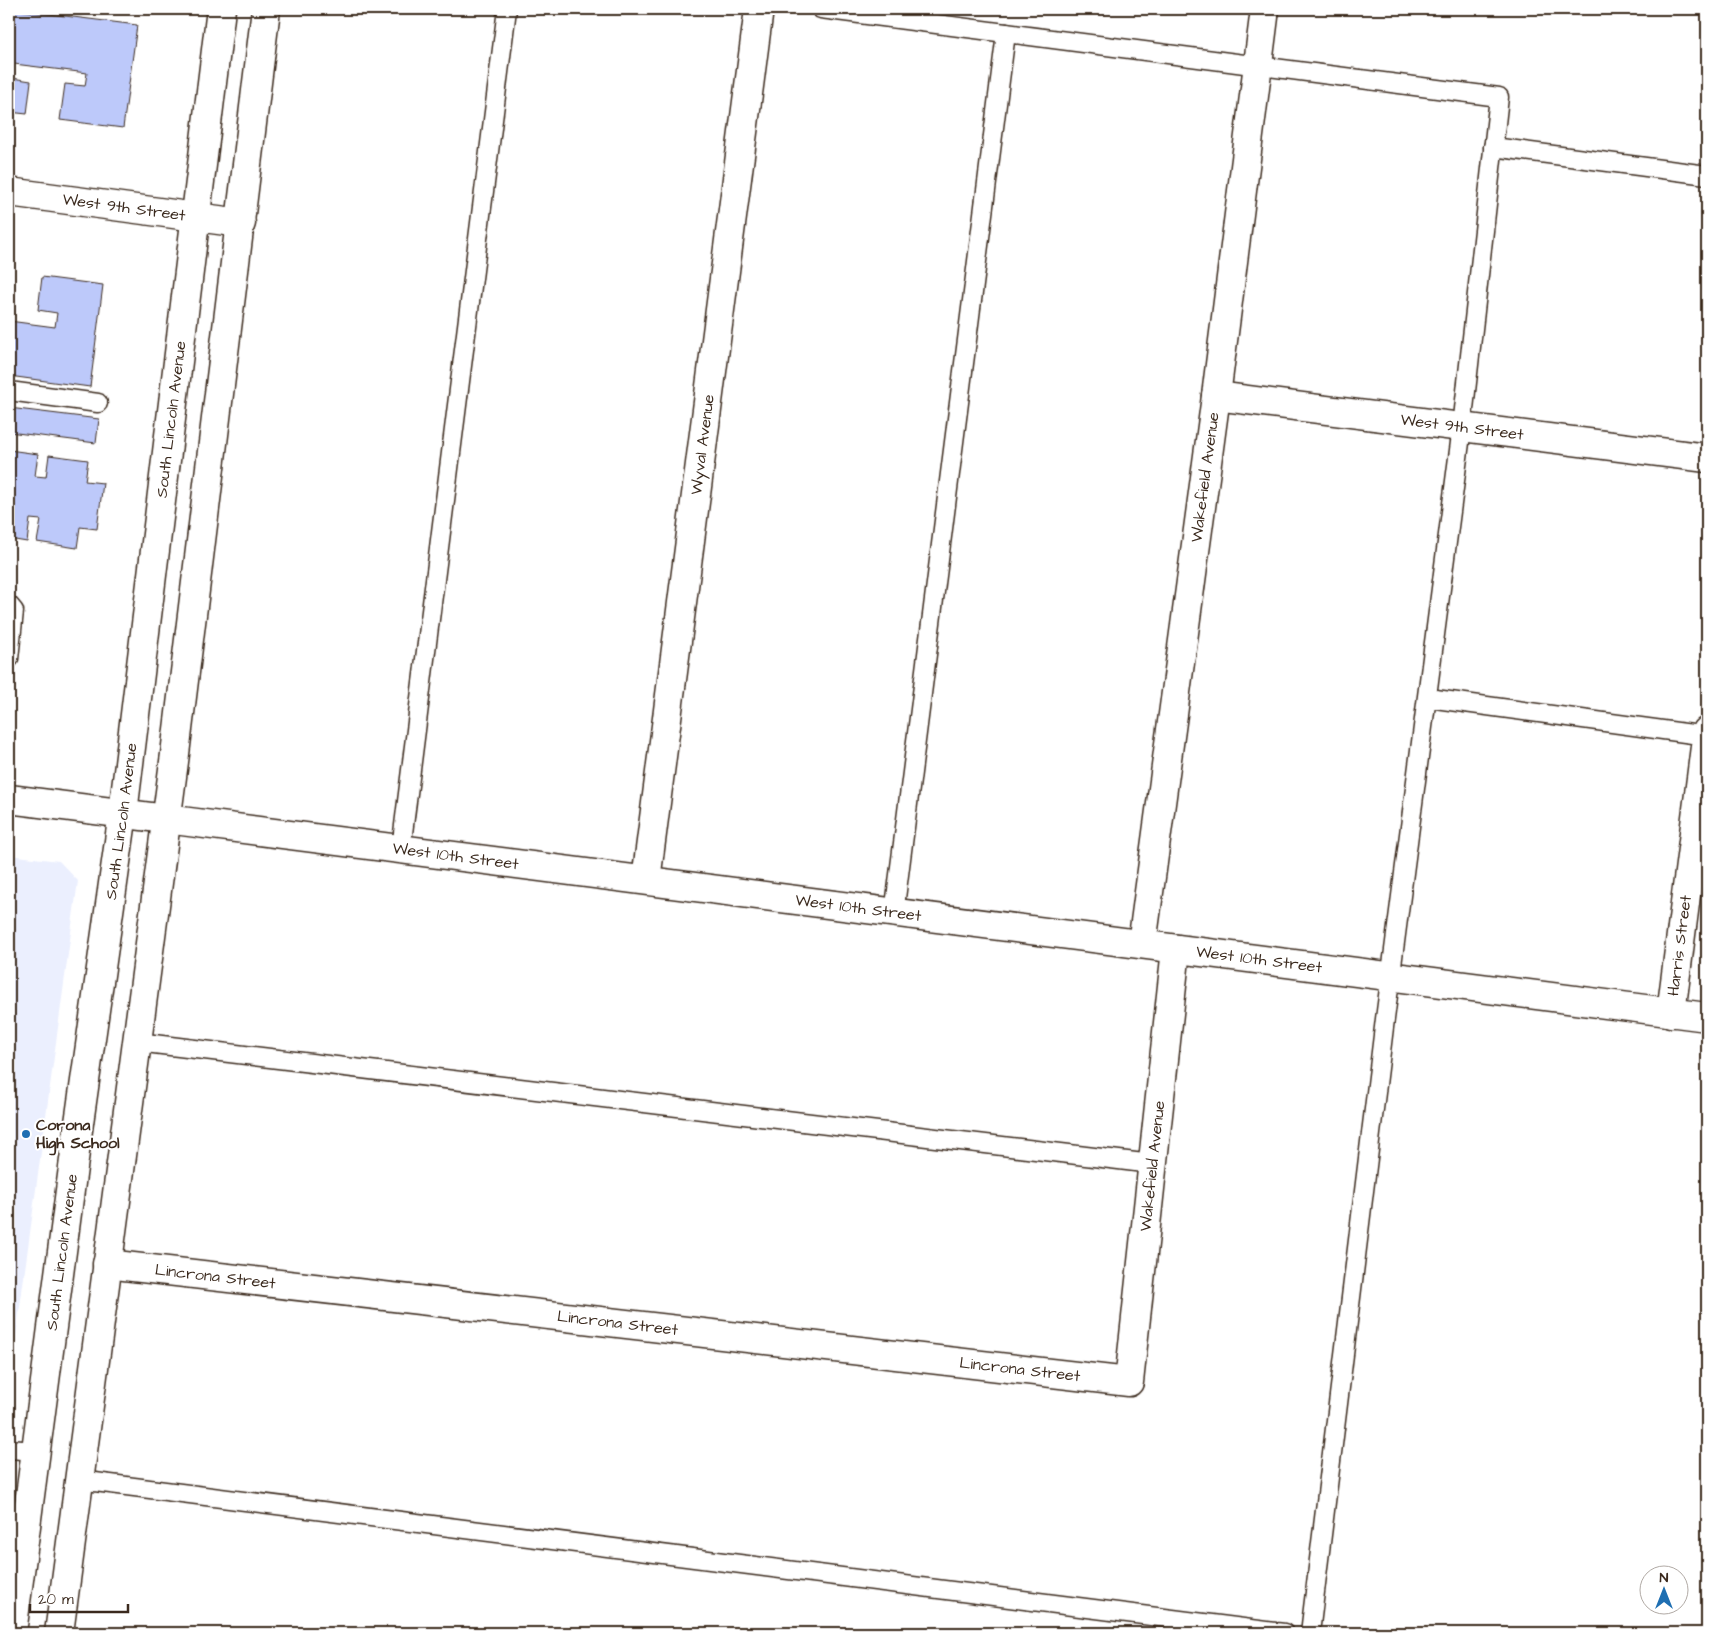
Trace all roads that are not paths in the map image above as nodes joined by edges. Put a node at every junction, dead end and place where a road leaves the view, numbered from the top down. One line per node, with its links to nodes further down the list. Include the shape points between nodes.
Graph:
1 (222, 9): 12 (street, South Lincoln Avenue)
2 (266, 9): 13 (street)
3 (507, 9): 26 (lane)
4 (759, 9): 27 (street, Wyval Avenue)
5 (821, 9): 7 (lane)
6 (1265, 9): 8 (street, Wakefield Avenue)
7 (1006, 33): 8 (lane); 28 (lane)
8 (1257, 65): 9 (lane, via 1499,97); 15 (street, Wakefield Avenue)
9 (1493, 147): 10 (lane); 17 (lane)
10 (1707, 175)
11 (9, 192): 12 (street, West 9th Street)
12 (195, 217): 13 (street, West 9th Street); 24 (street, South Lincoln Avenue)
13 (240, 223): 25 (street)
14 (9, 391): 16 (lane)
15 (1216, 396): 17 (street, West 9th Street); 29 (street, Wakefield Avenue)
16 (98, 402)
17 (1462, 427): 18 (street, West 9th Street); 21 (lane)
18 (1707, 458)
19 (9, 605): 20 (lane, via 14,611)
20 (9, 659)
21 (1428, 698): 22 (lane); 31 (lane)
22 (1707, 735): 32 (street, Harris Street)
23 (9, 799): 24 (street, West 10th Street)
24 (123, 813): 25 (street, West 10th Street); 39 (street, South Lincoln Avenue)
25 (166, 819): 26 (street, West 10th Street); 34 (street)
26 (401, 849): 27 (street, West 10th Street)
27 (646, 880): 28 (street, West 10th Street)
28 (894, 914): 29 (street, West 10th Street)
29 (1142, 944): 30 (street, West 10th Street)
30 (1176, 949): 31 (street, West 10th Street); 35 (street, Wakefield Avenue)
31 (1391, 976): 32 (street, West 10th Street); 44 (lane)
32 (1671, 1013): 33 (street, West 10th Street)
33 (1707, 1017)
34 (136, 1042): 35 (lane); 36 (street)
35 (1152, 1164): 37 (street, Wakefield Avenue)
36 (107, 1264): 37 (street, Lincrona Street); 40 (street)
37 (1128, 1382)
38 (9, 1448): 39 (lane)
39 (36, 1452): 41 (street, South Lincoln Avenue)
40 (79, 1480): 42 (street); 43 (lane)
41 (12, 1633)
42 (59, 1633)
43 (1284, 1633)
44 (1310, 1633)

